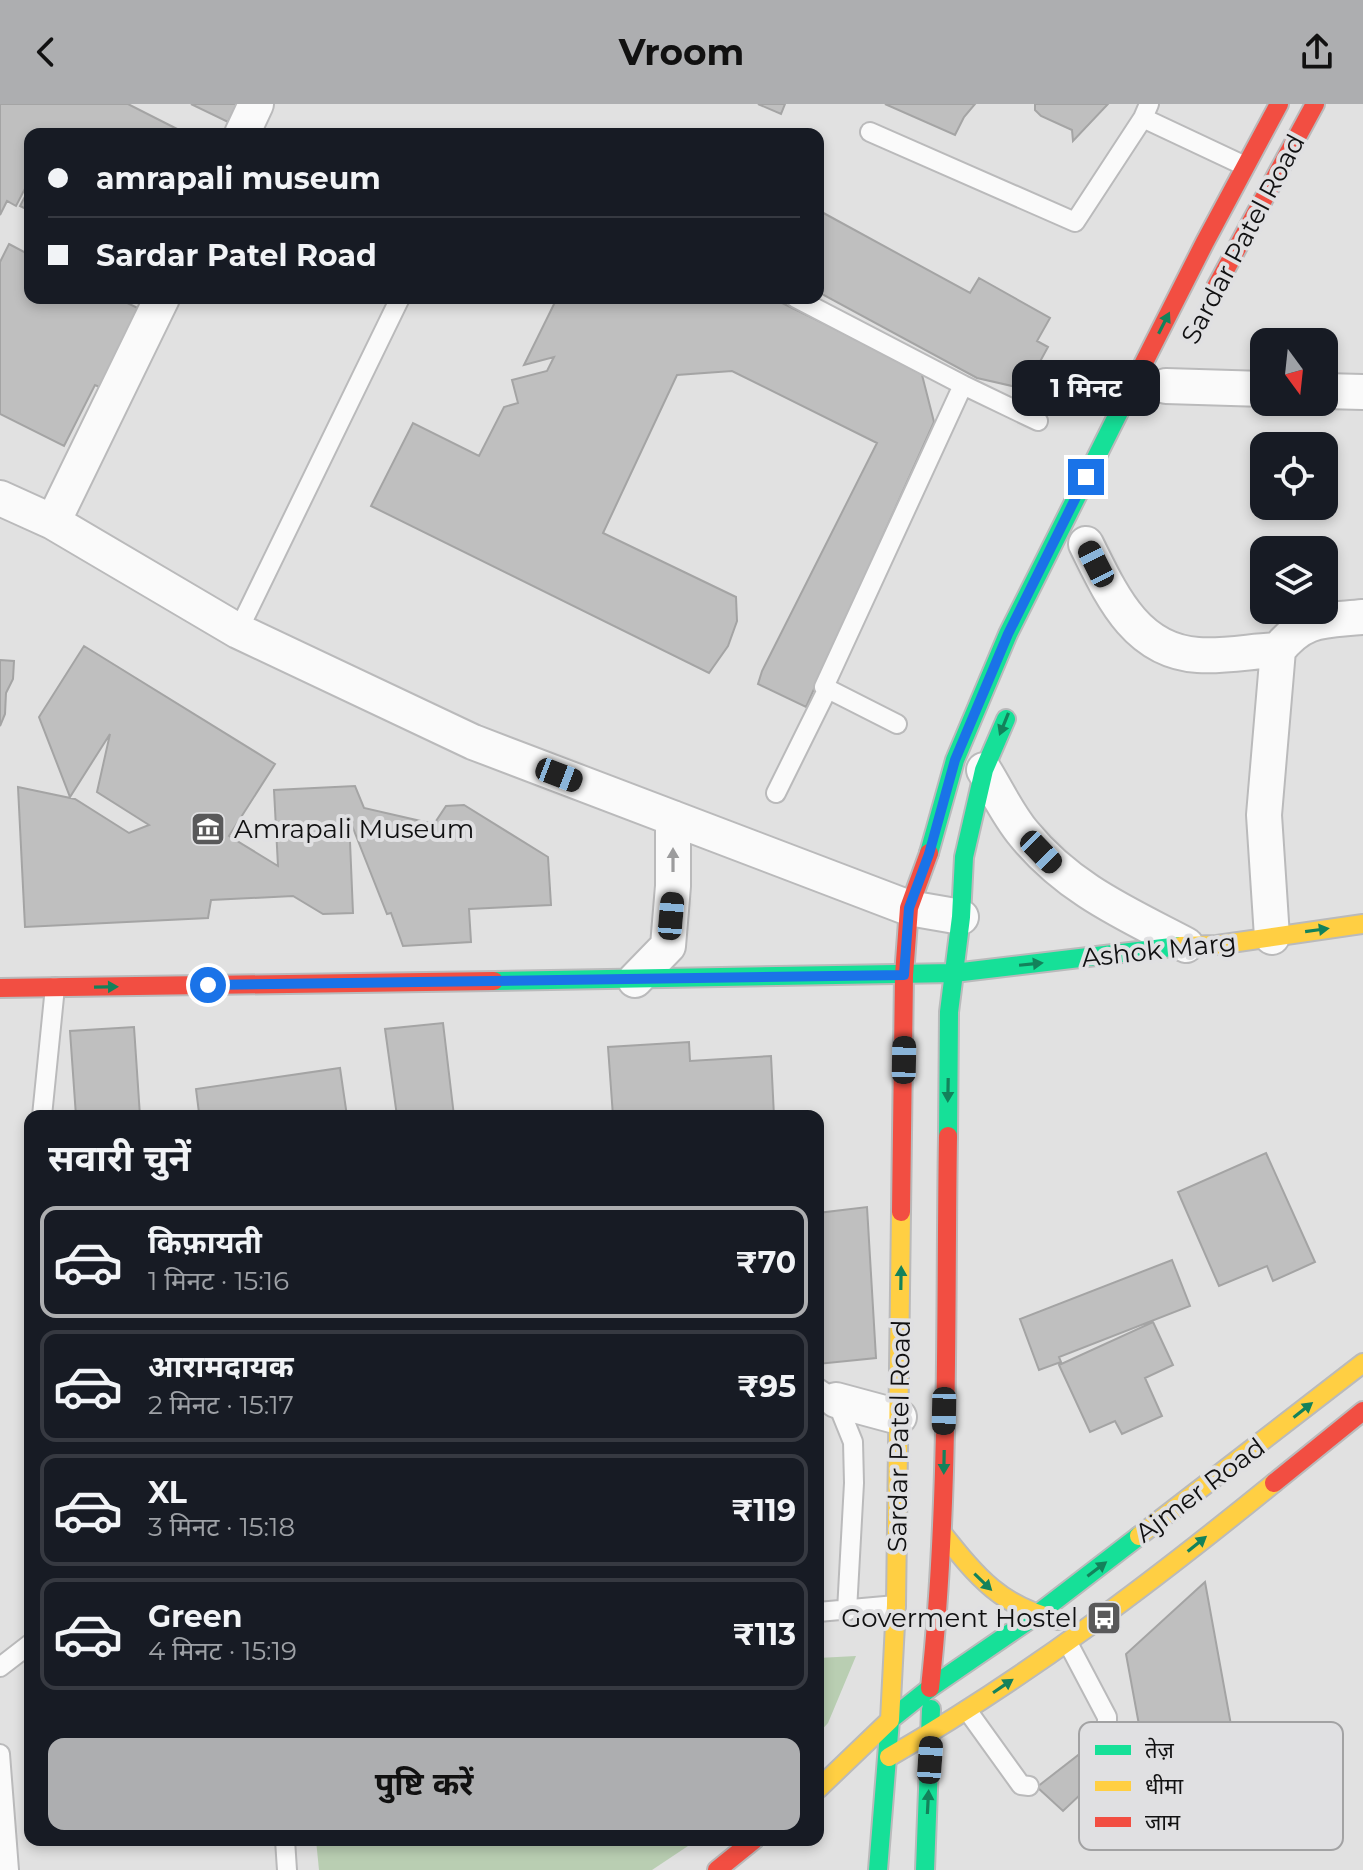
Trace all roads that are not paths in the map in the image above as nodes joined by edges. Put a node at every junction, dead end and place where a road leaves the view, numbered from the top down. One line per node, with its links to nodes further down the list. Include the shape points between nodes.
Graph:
1 (256, 104): 5 (street)
2 (1279, 104): 7 (main road, Sardar Patel Road)
3 (1315, 104): 11 (main road, Sardar Patel Road)
4 (1146, 111): 6 (lane, via 1075,222); 7 (lane)
5 (245, 128)
6 (870, 132)
7 (1245, 166): 30 (main road, Sardar Patel Road, one-way to 7, via 955,760 1008,634)
8 (159, 304): 19 (street)
9 (397, 304): 22 (lane)
10 (808, 304): 12 (lane)
11 (1205, 308)
12 (963, 385): 17 (lane); 24 (lane, via 824,687)
13 (1166, 386): 14 (street)
14 (1250, 389)
15 (1338, 391): 16 (street)
16 (1363, 392)
17 (1038, 421)
18 (0, 498): 19 (street)
19 (53, 522): 22 (street)
20 (1084, 548): 23 (street, via 1115,602 1139,630 1167,649 1199,655)
21 (1363, 617): 23 (street, via 1315,622 1292,631)
22 (238, 631): 29 (street, via 473,742)
23 (1278, 650): 33 (street, via 1264,815)
24 (828, 688): 26 (lane); 28 (lane)
25 (1013, 701): 27 (main road, one-way to 27)
26 (897, 724)
27 (984, 770): 31 (main road, via 964,857); 34 (street, via 1022,833 1059,871 1102,902)
28 (776, 793)
29 (673, 818): 30 (street); 37 (street, one-way to 29, via 668,946)
30 (909, 908): 31 (street); 36 (main road)
31 (961, 917): 35 (main road)
32 (1363, 924): 33 (main road, Ashok Marg, one-way to 32)
33 (1272, 937): 34 (main road, Ashok Marg)
34 (1186, 945): 35 (main road, Ashok Marg, one-way to 34)
35 (954, 973): 36 (main road, Ashok Marg); 45 (main road, Sardar Patel Road, one-way to 45, via 949,1012)
36 (904, 975): 37 (main road, Ashok Marg); 44 (main road, Sardar Patel Road, one-way to 36)
37 (635, 980): 38 (main road, Ashok Marg, one-way to 37)
38 (55, 987): 39 (main road, Ashok Marg); 40 (lane)
39 (0, 988)
40 (43, 1110)
41 (1363, 1363): 49 (main road, Ajmer Road, one-way to 41)
42 (827, 1394): 44 (street); 47 (lane, via 853,1442)
43 (1363, 1411): 50 (main road, Ajmer Road, one-way to 43)
44 (899, 1417): 46 (main road, Sardar Patel Road)
45 (943, 1534): 49 (main road, one-way to 49, via 980,1582); 54 (main road, Sardar Patel Road)
46 (896, 1605): 47 (lane); 56 (main road, Sardar Patel Road)
47 (847, 1611): 48 (lane)
48 (824, 1612)
49 (1035, 1616): 50 (main road); 54 (main road, Ajmer Road)
50 (1092, 1627): 51 (main road, Ajmer Road)
51 (1068, 1643): 55 (main road, Ajmer Road, one-way to 51); 57 (lane)
52 (24, 1649): 53 (lane)
53 (0, 1667)
54 (930, 1688): 56 (main road, Ajmer Road); 58 (main road, Sardar Patel Road)
55 (967, 1710): 58 (main road, Ajmer Road); 63 (lane, via 1021,1785)
56 (890, 1720): 60 (main road, Sardar Patel Road); 61 (main road)
57 (1107, 1722)
58 (932, 1734): 60 (main road, Ajmer Road); 70 (main road, one-way to 58)
59 (0, 1754): 66 (lane)
60 (889, 1757): 62 (main road); 69 (main road, Sardar Patel Road)
61 (824, 1784)
62 (824, 1785)
63 (1029, 1786)
64 (285, 1846): 67 (lane)
65 (747, 1846): 68 (main road)
66 (9, 1870)
67 (287, 1870)
68 (717, 1870)
69 (878, 1870)
70 (925, 1870)

